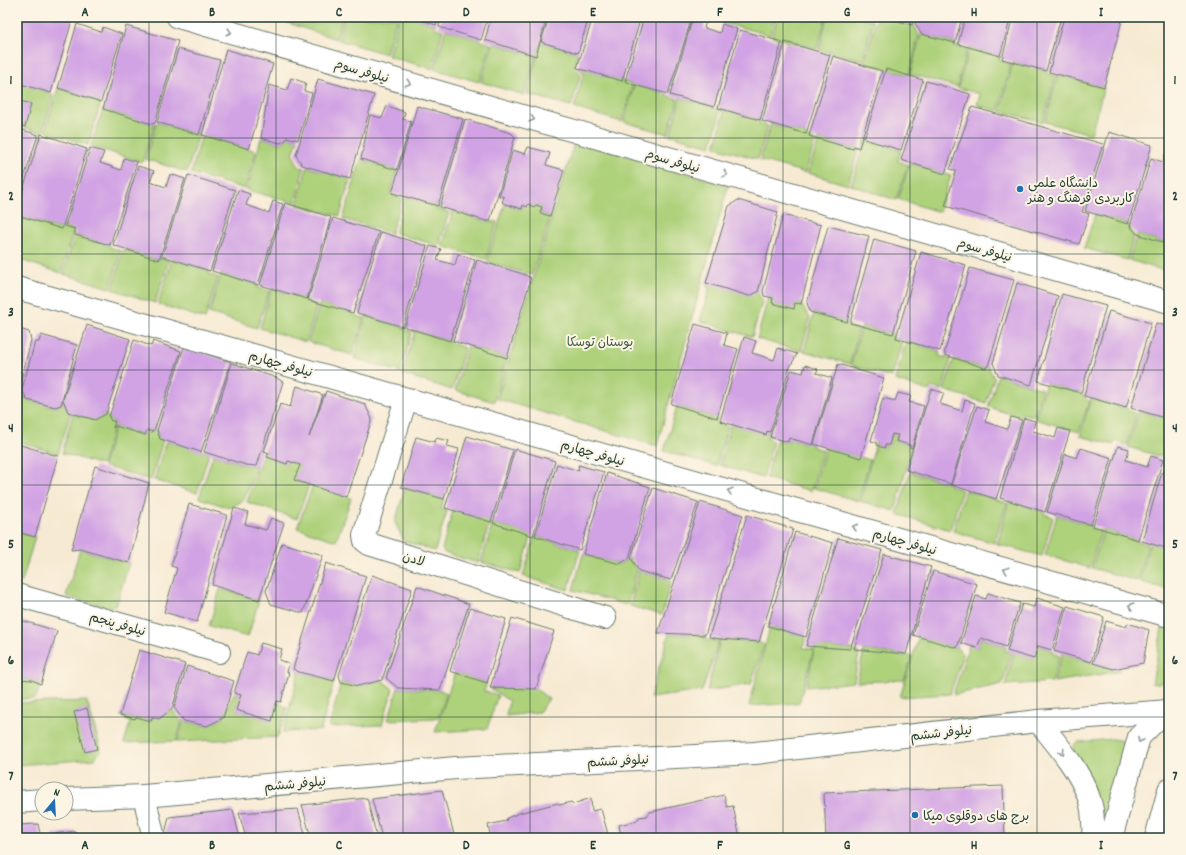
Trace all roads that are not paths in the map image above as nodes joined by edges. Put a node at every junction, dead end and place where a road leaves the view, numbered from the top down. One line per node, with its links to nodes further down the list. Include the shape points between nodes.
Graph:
1 (178, 17): 3 (street, نیلوفر سوم, one-way to 3)
2 (17, 288): 4 (street, نیلوفر چهارم)
3 (1169, 302)
4 (406, 399): 6 (street, نیلوفر چهارم, one-way to 4); 7 (street, لادن, via 364,535 365,541)
5 (17, 595): 8 (street, نیلوفر پنجم)
6 (1169, 616)
7 (606, 618)
8 (220, 652)
9 (1167, 711): 10 (street, نیلوفر ششم); 18 (street, one-way to 18, via 1139,737)
10 (1038, 720): 12 (street, نیلوفر ششم, via 755,753 456,768); 17 (street, one-way to 17, via 1086,789 1092,810)
11 (1169, 790): 19 (street)
12 (144, 796): 13 (street, نیلوفر ششم); 16 (street)
13 (74, 800)
14 (34, 801): 15 (street)
15 (17, 802)
16 (154, 838)
17 (1093, 838)
18 (1110, 838)
19 (1156, 838)

